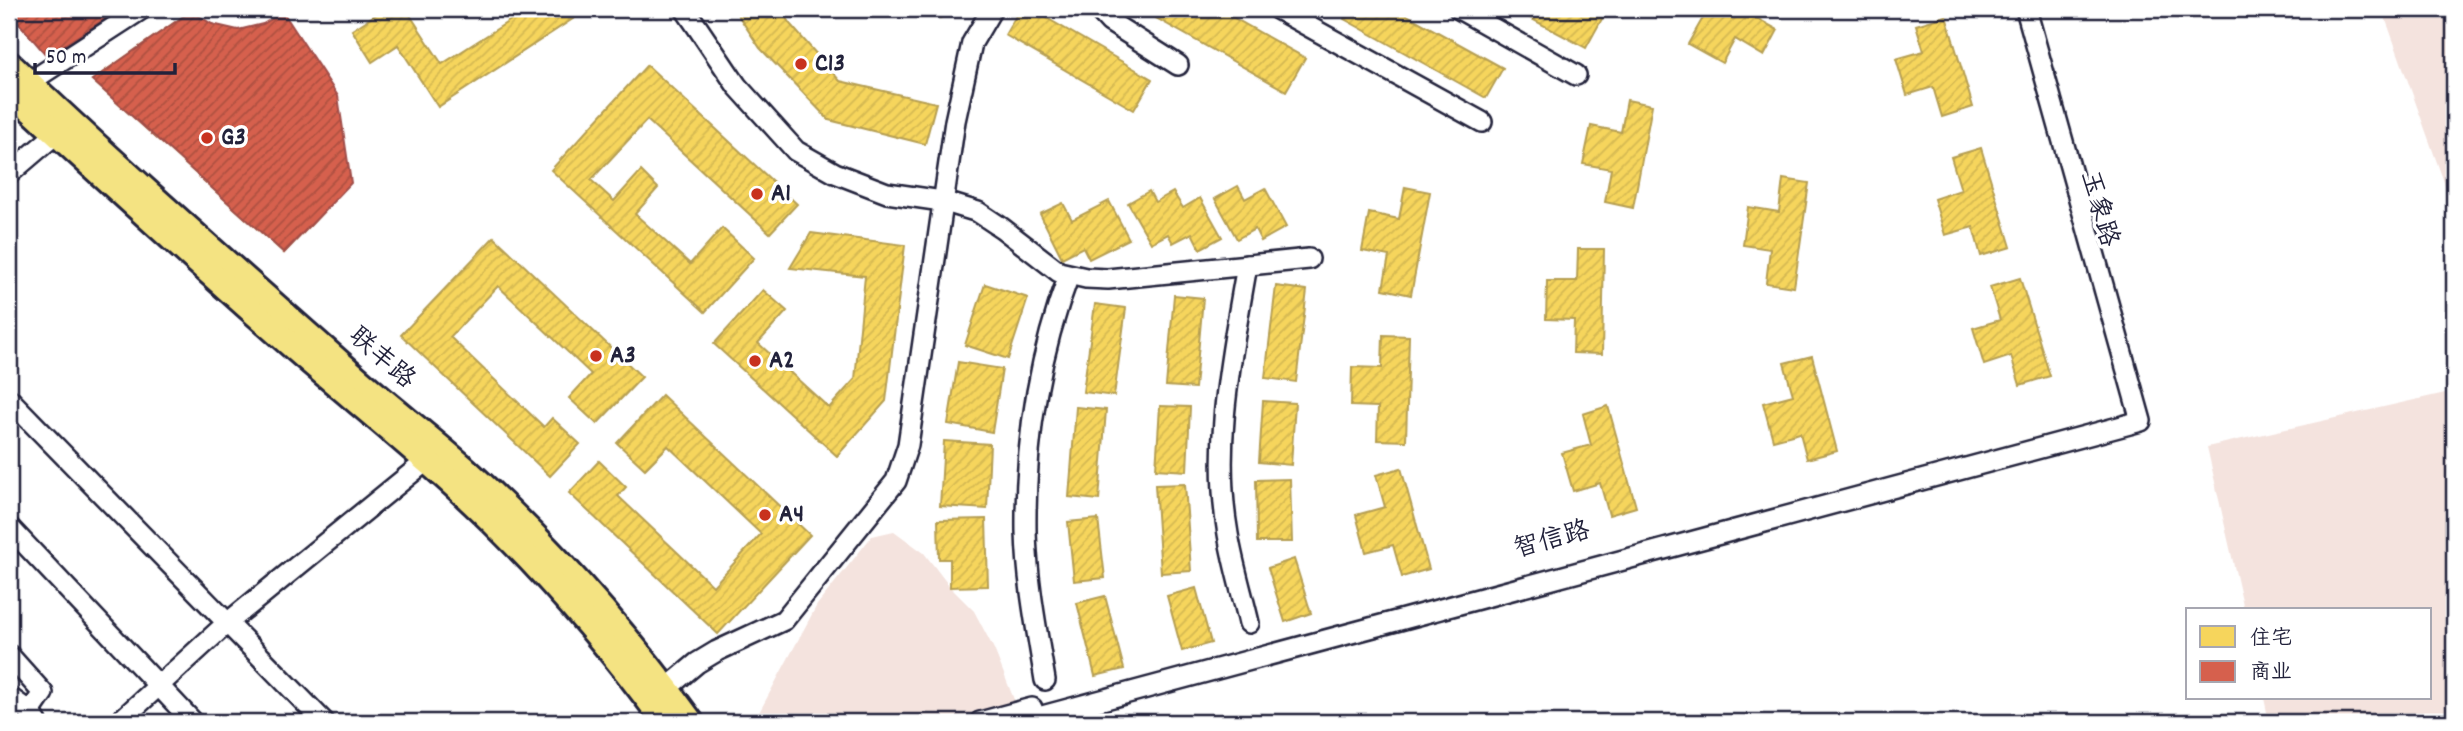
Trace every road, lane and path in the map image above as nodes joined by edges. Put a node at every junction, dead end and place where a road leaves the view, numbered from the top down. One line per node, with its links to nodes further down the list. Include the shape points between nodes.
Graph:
1 (142, 9): 12 (street)
2 (685, 9): 16 (street, via 737,86 796,151 835,173 887,193)
3 (992, 9): 16 (street, via 972,43)
4 (1098, 9): 10 (street, via 1110,22)
5 (1277, 9): 13 (street)
6 (1460, 9): 11 (street)
7 (2015, 9): 21 (street, 玉象路)
8 (2026, 9): 21 (street, 玉象路)
9 (9, 64): 12 (main road, 联丰路)
10 (1178, 65)
11 (1576, 75)
12 (18, 86): 14 (main road, 联丰路); 29 (main road, 联丰路, via 502,504 609,618)
13 (1482, 122)
14 (57, 133): 15 (street); 22 (main road, 联丰路)
15 (9, 174)
16 (942, 201): 19 (street, via 978,212); 29 (street, via 908,446 896,481 784,620 697,663)
17 (1309, 259): 18 (street)
18 (1247, 265): 19 (street, via 1108,279); 24 (street, via 1227,382 1222,458 1228,532)
19 (1069, 275): 27 (street, via 1054,313 1038,381 1028,460 1026,534)
20 (9, 399): 25 (street)
21 (2135, 417): 37 (street, 智信路); 38 (street, 智信路)
22 (425, 462): 25 (street); 35 (main road, 联丰路, via 503,532 566,598)
23 (9, 527): 28 (street)
24 (1250, 623)
25 (226, 624): 28 (street); 34 (street)
26 (9, 655): 31 (street, via 43,693)
27 (1045, 680)
28 (159, 686): 32 (street); 33 (street)
29 (667, 689): 36 (main road, 联丰路)
30 (9, 697): 31 (street)
31 (34, 717)
32 (119, 722)
33 (193, 722)
34 (324, 722)
35 (664, 722)
36 (691, 722)
37 (980, 722)
38 (1020, 722)

